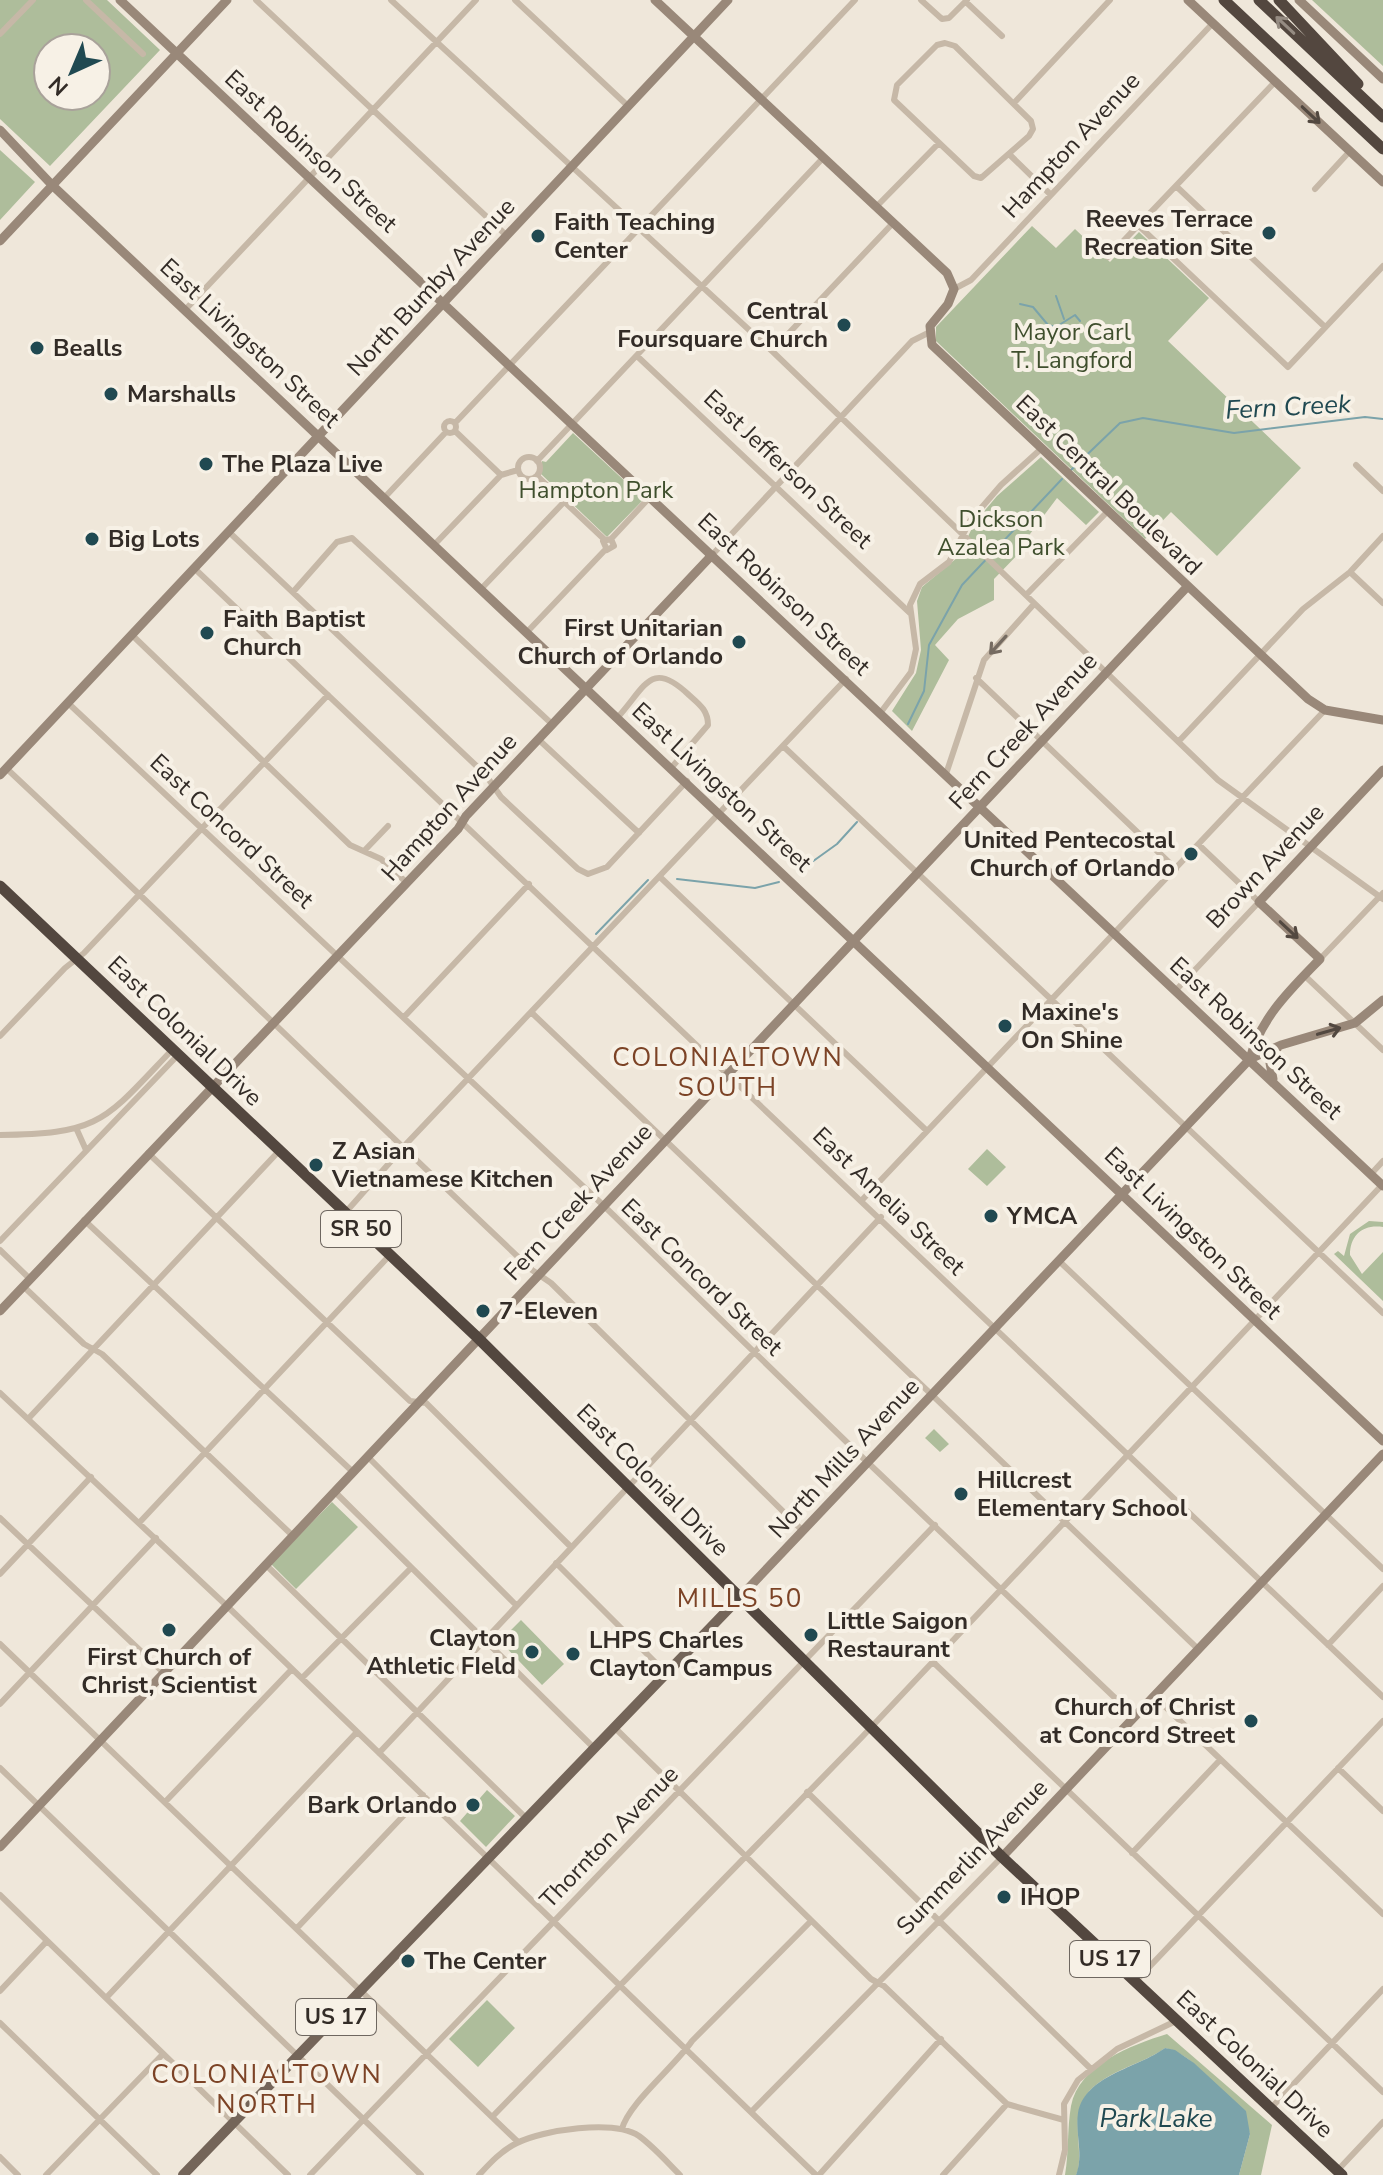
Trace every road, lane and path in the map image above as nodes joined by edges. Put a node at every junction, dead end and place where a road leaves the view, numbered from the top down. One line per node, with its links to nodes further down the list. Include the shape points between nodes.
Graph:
1 (33, 0): 23 (street)
2 (86, 0): 28 (street)
3 (120, 0): 27 (street, East Robinson Street)
4 (227, 0): 27 (street)
5 (256, 0): 34 (street)
6 (391, 0): 26 (street)
7 (476, 0): 26 (street)
8 (515, 0): 33 (street)
9 (655, 0): 24 (street)
10 (728, 0): 24 (street, North Bumby Avenue)
11 (855, 0): 31 (street)
12 (921, 0): 20 (street, via 942,19)
13 (1110, 0): 32 (street)
14 (1188, 0): 22 (street)
15 (1214, 0): 21 (highway)
16 (1224, 0): 21 (highway)
17 (1259, 0): 36 (highway, one-way to 17)
18 (1279, 0): 35 (highway)
19 (1299, 0): 29 (street)
20 (967, 1): 25 (street)
21 (1240, 15): 40 (highway)
22 (1213, 23): 30 (street); 51 (street, Hampton Avenue)
23 (0, 34)
24 (692, 35): 31 (street); 33 (street, North Bumby Avenue)
25 (1002, 36)
26 (436, 42): 34 (street); 45 (street)
27 (177, 52): 46 (street, East Robinson Street); 48 (street)
28 (143, 54)
29 (1383, 79)
30 (1275, 82): 41 (street, one-way to 41); 49 (street)
31 (761, 100): 43 (street); 55 (street)
32 (1014, 103): 39 (street, via 955,46 937,45 894,92 894,100); 42 (street, via 1033,129)
33 (628, 106): 45 (street, North Bumby Avenue)
34 (373, 110): 46 (street); 56 (street)
35 (1383, 110)
36 (1383, 117)
37 (0, 130): 44 (street, East Livingston Street)
38 (0, 140): 44 (street, East Livingston Street)
39 (938, 144): 42 (street, via 981,178); 52 (street)
40 (1383, 149)
41 (1350, 151): 47 (street); 50 (street)
42 (1010, 155): 51 (street)
43 (823, 158): 52 (street); 60 (street)
44 (32, 165): 48 (street, East Livingston Street)
45 (571, 166): 55 (street); 56 (street, North Bumby Avenue)
46 (311, 177): 62 (street, East Robinson Street); 63 (street)
47 (1383, 182)
48 (52, 185): 57 (street); 63 (street, East Livingston Street)
49 (1176, 186): 54 (street); 64 (street)
50 (1315, 189)
51 (1051, 195): 61 (street, Hampton Avenue, via 971,280)
52 (876, 207): 53 (street)
53 (893, 223): 61 (street, via 947,273); 66 (street)
54 (1138, 225): 58 (street); 64 (street, via 1288,367)
55 (640, 227): 60 (street); 68 (street)
56 (506, 235): 62 (street, North Bumby Avenue)
57 (0, 241)
58 (1108, 257)
59 (1383, 266): 64 (street)
60 (702, 286): 66 (street); 67 (street)
61 (954, 289): 65 (street)
62 (444, 304): 68 (street, East Robinson Street); 74 (street, North Bumby Avenue)
63 (185, 310): 74 (street, East Livingston Street)
64 (1325, 327)
65 (928, 333): 69 (street, Hampton Avenue, via 912,341); 75 (street, East Central Boulevard, via 932,345)
66 (772, 351): 69 (street)
67 (637, 356): 71 (street); 81 (street, East Jefferson Street)
68 (509, 366): 70 (street); 71 (street, East Robinson Street)
69 (841, 417): 81 (street, Hampton Avenue); 88 (street)
70 (455, 423): 72 (street); 73 (street, via 446,423)
71 (572, 423): 76 (street); 84 (street, East Robinson Street)
72 (455, 431): 73 (street); 79 (street)
73 (446, 432): 83 (street)
74 (320, 435): 83 (street, East Livingston Street); 87 (street, North Bumby Avenue)
75 (1042, 448): 86 (street, East Central Boulevard); 88 (street, via 1001,485)
76 (537, 461): 78 (street, via 524,458); 80 (street)
77 (1356, 465): 82 (street)
78 (518, 470): 79 (street); 80 (street, via 524,479)
79 (501, 475): 91 (street)
80 (537, 476): 85 (street)
81 (776, 485): 92 (street, Hampton Avenue); 101 (street, East Jefferson Street)
82 (1383, 491)
83 (385, 497): 91 (street, East Livingston Street)
84 (650, 497): 90 (street); 92 (street, East Robinson Street)
85 (564, 502): 90 (street); 96 (street)
86 (1108, 511): 95 (street, East Central Boulevard); 98 (street)
87 (229, 532): 93 (street, North Bumby Avenue); 97 (street)
88 (962, 533): 98 (street); 101 (street, via 949,562 920,584)
89 (1383, 536): 94 (street)
90 (608, 539): 102 (street, via 605,550)
91 (435, 544): 96 (street, East Livingston Street)
92 (712, 555): 107 (street, East Robinson Street); 108 (street, Hampton Avenue)
93 (194, 568): 103 (street, North Bumby Avenue); 109 (street, East Amelia Street)
94 (1350, 572): 99 (street); 104 (street, via 1303,609)
95 (1187, 587): 104 (street, East Central Boulevard); 105 (street, Fern Creek Avenue)
96 (482, 588): 102 (street, East Livingston Street)
97 (293, 592): 115 (street, via 337,542 352,538); 126 (street)
98 (1026, 595): 100 (street)
99 (1383, 603)
100 (1034, 604): 105 (street); 106 (street, one-way to 106, via 984,660)
101 (910, 613): 112 (street, via 916,649 911,672)
102 (528, 631): 108 (street, East Livingston Street)
103 (132, 635): 110 (street, North Bumby Avenue); 120 (street)
104 (1260, 654): 111 (street, East Central Boulevard); 118 (street)
105 (1106, 673): 117 (street, Fern Creek Avenue); 118 (street)
106 (976, 678): 117 (street); 124 (street)
107 (846, 679): 112 (street, East Robinson Street); 119 (street)
108 (587, 687): 113 (street, East Livingston Street); 115 (street, Hampton Avenue)
109 (328, 695): 120 (street); 130 (street, East Amelia Street)
110 (68, 703): 123 (street, North Bumby Avenue); 132 (street, East Concord Street)
111 (1325, 710): 114 (street, East Central Boulevard); 127 (street)
112 (881, 712): 124 (street, East Robinson Street)
113 (618, 717): 121 (street, East Livingston Street); 121 (street, via 649,682 665,676 704,708 708,725)
114 (1383, 720)
115 (552, 724): 116 (street, Hampton Avenue)
116 (538, 739): 126 (street, Hampton Avenue); 133 (street)
117 (1041, 741): 128 (street, Fern Creek Avenue); 137 (street)
118 (1179, 741): 127 (street)
119 (783, 746): 129 (street); 138 (street)
120 (265, 761): 132 (street); 136 (street, via 350,845)
121 (672, 767): 125 (street, East Livingston Street)
122 (1383, 770): 135 (street, Brown Avenue)
123 (3, 772): 143 (street)
124 (946, 774): 128 (street, East Robinson Street)
125 (687, 781): 129 (street, East Livingston Street); 133 (street)
126 (493, 786): 130 (street, Hampton Avenue); 133 (street, via 588,874 600,872)
127 (1243, 800): 134 (street); 135 (street)
128 (980, 806): 138 (street, Fern Creek Avenue); 146 (street, East Robinson Street)
129 (721, 813): 139 (street); 147 (street, East Livingston Street)
130 (462, 822): 140 (street, Hampton Avenue); 141 (street, East Amelia Street)
131 (388, 826): 136 (street)
132 (202, 827): 143 (street); 149 (street, East Concord Street)
133 (639, 833)
134 (1199, 845): 137 (street); 145 (street)
135 (1310, 848): 144 (street); 145 (street, Brown Avenue)
136 (365, 850): 140 (street)
137 (1176, 869): 146 (street)
138 (918, 872): 147 (street, Fern Creek Avenue); 154 (street)
139 (660, 877): 148 (street); 156 (street)
140 (407, 883): 149 (street, Hampton Avenue)
141 (529, 884): 148 (street, East Amelia Street); 158 (street)
142 (0, 886): 150 (highway, East Colonial Drive / SR 50)
143 (140, 893): 150 (street); 159 (street)
144 (1382, 896): 151 (street, North Mills Avenue)
145 (1259, 902): 151 (street, one-way to 151); 153 (street, Brown Avenue)
146 (1114, 932): 153 (street, East Robinson Street); 154 (street)
147 (854, 939): 156 (street, Fern Creek Avenue); 166 (street, East Livingston Street)
148 (596, 947): 157 (street); 167 (street, East Amelia Street)
149 (337, 955): 158 (street, East Concord Street); 159 (street, Hampton Avenue)
150 (77, 958): 161 (street); 164 (highway, East Colonial Drive / SR 50)
151 (1320, 959): 152 (street, North Mills Avenue)
152 (1304, 975): 160 (street); 165 (street, North Mills Avenue, via 1273,1011)
153 (1176, 990): 165 (street, East Robinson Street)
154 (1051, 999): 166 (street); 171 (street)
155 (1383, 1000): 160 (street)
156 (793, 1004): 167 (street, Fern Creek Avenue); 173 (street)
157 (532, 1013): 168 (street); 175 (street)
158 (404, 1017): 168 (street, East Concord Street)
159 (274, 1020): 170 (street, Hampton Avenue); 176 (street)
160 (1355, 1023): 162 (street, one-way to 160); 163 (street)
161 (0, 1036)
162 (1281, 1045): 165 (street); 169 (street, via 1270,1063)
163 (1383, 1050)
164 (175, 1052): 170 (highway, East Colonial Drive / SR 50); 172 (street, via 112,1112); 177 (street)
165 (1250, 1059): 169 (street, East Robinson Street); 171 (street, North Mills Avenue)
166 (988, 1066): 173 (street); 183 (street, East Livingston Street)
167 (729, 1072): 175 (street, Fern Creek Avenue); 184 (street, East Amelia Street)
168 (467, 1079): 176 (street); 185 (street, East Concord Street)
169 (1274, 1082): 181 (street, East Robinson Street)
170 (211, 1087): 178 (highway, East Colonial Drive / SR 50); 179 (street, Hampton Avenue)
171 (1185, 1125): 183 (street, North Mills Avenue); 192 (street)
172 (77, 1130): 174 (street); 177 (street)
173 (927, 1131): 184 (street)
174 (0, 1135)
175 (666, 1138): 185 (street, Fern Creek Avenue); 197 (street)
176 (403, 1149): 186 (street); 195 (street)
177 (86, 1150): 190 (street)
178 (279, 1151): 186 (highway, East Colonial Drive / SR 50); 188 (street)
179 (148, 1153): 188 (street); 189 (street, Hampton Avenue)
180 (1383, 1161): 181 (street)
181 (1371, 1174): 182 (street, East Robinson Street)
182 (1382, 1186): 192 (street)
183 (1122, 1193): 194 (street, North Mills Avenue); 201 (street, East Livingston Street)
184 (863, 1199): 187 (street, East Amelia Street)
185 (603, 1205): 195 (street, Fern Creek Avenue); 206 (street, East Concord Street)
186 (345, 1213): 193 (highway, East Colonial Drive / SR 50)
187 (881, 1217): 197 (street); 203 (street, East Amelia Street)
188 (218, 1218): 198 (street); 202 (street)
189 (84, 1220): 196 (street, Hampton Avenue); 198 (street)
190 (0, 1241)
191 (0, 1250): 196 (street)
192 (1319, 1252): 200 (street); 201 (street)
193 (389, 1256): 202 (street); 204 (highway, East Colonial Drive / SR 50)
194 (1058, 1260): 203 (street, North Mills Avenue); 207 (street)
195 (539, 1274): 204 (street, Fern Creek Avenue); 213 (street)
196 (26, 1282): 199 (street, Hampton Avenue); 205 (street)
197 (819, 1284): 206 (street); 210 (street)
198 (154, 1285): 205 (street); 208 (street)
199 (0, 1311)
200 (1383, 1313)
201 (1255, 1320): 207 (street); 214 (street, East Livingston Street)
202 (327, 1321): 208 (street); 211 (street, via 410,1401)
203 (995, 1328): 210 (street, North Mills Avenue); 217 (street, East Amelia Street)
204 (478, 1338): 211 (street, Fern Creek Avenue); 222 (highway, East Colonial Drive / SR 50)
205 (94, 1349): 212 (street); 215 (street)
206 (754, 1354): 213 (street); 219 (street, East Concord Street)
207 (1192, 1387): 217 (street); 224 (street)
208 (264, 1389): 215 (street); 220 (street)
209 (0, 1393): 212 (street)
210 (931, 1395): 219 (street, North Mills Avenue); 226 (street)
211 (418, 1402): 218 (street, Fern Creek Avenue); 233 (street, via 426,1403)
212 (28, 1419): 221 (street)
213 (691, 1420): 222 (street); 229 (street)
214 (1383, 1441)
215 (205, 1452): 227 (street); 230 (street)
216 (1383, 1454): 224 (street, Summerlin Avenue)
217 (1128, 1455): 226 (street); 239 (street, East Amelia Street)
218 (368, 1457): 220 (street, Fern Creek Avenue); 243 (street)
219 (867, 1463): 228 (street, East Concord Street); 229 (street, North Mills Avenue)
220 (353, 1472): 223 (street, Fern Creek Avenue)
221 (91, 1477): 227 (street); 232 (street)
222 (627, 1486): 233 (street); 242 (highway, East Colonial Drive / SR 50)
223 (335, 1492): 230 (street, Fern Creek Avenue); 236 (street)
224 (1326, 1514): 237 (street); 239 (street, Summerlin Avenue)
225 (0, 1518): 232 (street)
226 (1065, 1522): 241 (street); 250 (street)
227 (139, 1523): 231 (street)
228 (935, 1525): 241 (street, East Concord Street); 251 (street, Thornton Avenue)
229 (803, 1531): 242 (street, North Mills Avenue)
230 (293, 1536): 235 (street, Fern Creek Avenue)
231 (156, 1538): 244 (street); 245 (street)
232 (28, 1545): 238 (street); 245 (street)
233 (571, 1547): 234 (street)
234 (556, 1563): 243 (street); 256 (street)
235 (266, 1565): 244 (street, Fern Creek Avenue); 246 (street)
236 (411, 1568): 246 (street); 247 (street)
237 (1383, 1569)
238 (0, 1574)
239 (1262, 1581): 249 (street, East Amelia Street); 250 (street, Summerlin Avenue)
240 (1383, 1586): 249 (street)
241 (1002, 1588): 252 (street); 262 (street, East Concord Street)
242 (740, 1597): 251 (highway, East Colonial Drive / US 17); 256 (main road, North Mills Avenue / US 17)
243 (516, 1605): 247 (street)
244 (227, 1606): 253 (street); 255 (street, Fern Creek Avenue)
245 (93, 1607): 254 (street); 255 (street)
246 (341, 1639): 257 (street); 261 (street)
247 (486, 1640): 261 (street); 268 (street)
248 (0, 1644): 254 (street)
249 (1328, 1645): 259 (street, East Amelia Street)
250 (1198, 1649): 258 (street, Summerlin Avenue)
251 (805, 1662): 264 (highway, East Colonial Drive / US 17); 275 (street, Thornton Avenue)
252 (933, 1662): 264 (street); 273 (street)
253 (292, 1669): 257 (street); 277 (street)
254 (30, 1673): 260 (street); 267 (street)
255 (164, 1673): 267 (street, Fern Creek Avenue)
256 (667, 1674): 265 (main road, North Mills Avenue / US 17)
257 (302, 1678): 266 (street)
258 (1153, 1696): 262 (street, Summerlin Avenue); 270 (street)
259 (1383, 1697)
260 (0, 1704)
261 (418, 1712): 269 (street); 280 (street)
262 (1134, 1716): 273 (street, Summerlin Avenue)
263 (1383, 1721): 272 (street)
264 (871, 1727): 274 (street); 285 (highway, East Colonial Drive / US 17)
265 (615, 1728): 268 (main road, North Mills Avenue / US 17); 275 (street)
266 (357, 1732): 269 (street); 287 (street)
267 (102, 1739): 277 (street); 278 (street, Fern Creek Avenue)
268 (595, 1749): 280 (main road, North Mills Avenue / US 17)
269 (379, 1753): 276 (street)
270 (1220, 1760): 281 (street); 283 (street)
271 (0, 1768): 278 (street)
272 (1338, 1768): 279 (street); 281 (street)
273 (1065, 1790): 283 (street); 285 (street, Summerlin Avenue)
274 (807, 1792): 284 (street); 291 (street)
275 (680, 1793): 284 (street); 293 (street, Thornton Avenue)
276 (423, 1795): 286 (street); 294 (street)
277 (166, 1801): 287 (street)
278 (39, 1806): 282 (street, Fern Creek Avenue); 295 (street)
279 (1383, 1811)
280 (527, 1819): 286 (main road, North Mills Avenue / US 17)
281 (1286, 1823): 289 (street); 290 (street)
282 (0, 1847)
283 (1132, 1853): 290 (street)
284 (744, 1856): 292 (street); 299 (street)
285 (1002, 1857): 291 (street, Summerlin Avenue); 298 (highway, East Colonial Drive / US 17)
286 (489, 1859): 293 (street); 302 (main road, North Mills Avenue / US 17)
287 (232, 1865): 294 (street); 295 (street)
288 (0, 1895): 296 (street)
289 (1383, 1914)
290 (1199, 1916): 298 (street); 307 (street)
291 (940, 1920): 297 (street, Summerlin Avenue); 312 (street)
292 (811, 1921): 297 (street); 308 (street)
293 (555, 1922): 299 (street); 310 (street, Thornton Avenue)
294 (297, 1928): 302 (street)
295 (168, 1931): 303 (street); 311 (street)
296 (47, 1941): 301 (street); 303 (street)
297 (877, 1982): 306 (street); 316 (street, Summerlin Avenue)
298 (1135, 1982): 304 (highway, East Colonial Drive / US 17)
299 (620, 1986): 308 (street); 317 (street)
300 (1383, 1989): 307 (street)
301 (0, 1991)
302 (361, 1991): 310 (street); 311 (main road, North Mills Avenue / US 17)
303 (106, 1998): 309 (street)
304 (1176, 2021): 312 (street); 315 (highway, East Colonial Drive / US 17)
305 (0, 2023): 318 (street)
306 (941, 2039): 314 (street); 336 (street)
307 (1331, 2044): 313 (street); 315 (street)
308 (686, 2050): 316 (street); 323 (street, via 628,2114)
309 (163, 2054): 318 (street); 321 (street)
310 (428, 2054): 317 (street); 320 (street, Thornton Avenue)
311 (298, 2056): 320 (street); 321 (main road, North Mills Avenue / US 17)
312 (1090, 2068): 319 (street, via 1069,2093)
313 (1383, 2092)
314 (1007, 2104): 319 (street); 337 (street)
315 (1271, 2108): 326 (highway, East Colonial Drive / US 17)
316 (751, 2112): 336 (street)
317 (492, 2117): 324 (street)
318 (99, 2120): 328 (street); 329 (street)
319 (1064, 2120): 338 (street)
320 (364, 2121): 332 (street, Thornton Avenue); 333 (street)
321 (234, 2122): 330 (main road, North Mills Avenue / US 17); 331 (street)
322 (1383, 2122): 326 (street)
323 (622, 2129): 324 (street, via 557,2132); 335 (street, via 638,2135)
324 (518, 2142): 334 (street)
325 (0, 2157): 327 (street)
326 (1337, 2174)
327 (18, 2175)
328 (46, 2175)
329 (157, 2175)
330 (183, 2175)
331 (288, 2175)
332 (310, 2175)
333 (421, 2175)
334 (479, 2175)
335 (680, 2175)
336 (817, 2175)
337 (943, 2175)
338 (1059, 2175)

